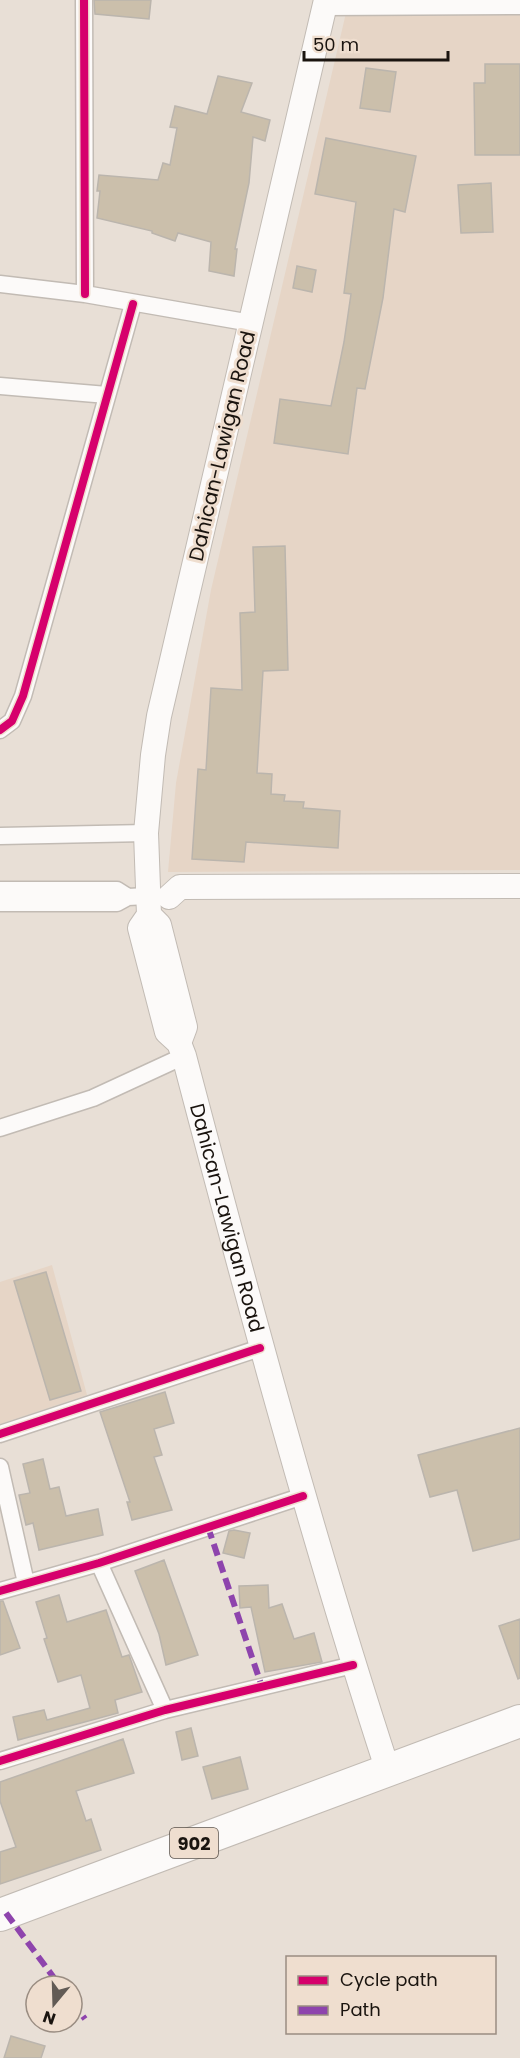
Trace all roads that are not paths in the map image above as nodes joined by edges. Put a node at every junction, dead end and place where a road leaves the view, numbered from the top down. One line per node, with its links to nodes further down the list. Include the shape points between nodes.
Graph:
1 (84, 0): 5 (street)
2 (325, 4): 3 (street); 7 (main road, Dahican-Lawigan Road)
3 (520, 6)
4 (0, 284): 5 (street)
5 (85, 294): 6 (street)
6 (133, 304): 7 (street); 9 (street)
7 (251, 323): 11 (main road, Dahican-Lawigan Road, via 159,716)
8 (0, 386): 9 (street)
9 (107, 395): 10 (street, via 23,696 12,721)
10 (0, 730)
11 (146, 833): 12 (street); 15 (main road, Dahican-Lawigan Road)
12 (0, 837)
13 (520, 886): 15 (main road, via 180,887)
14 (0, 890): 15 (street, via 117,890)
15 (148, 901): 16 (main road); 17 (street); 18 (main road, Dahican-Lawigan Road, via 159,925 185,1027)
16 (520, 902)
17 (0, 903)
18 (182, 1050): 19 (street, via 93,1098); 20 (main road, Dahican-Lawigan Road)
19 (0, 1128)
20 (260, 1348): 21 (street); 23 (main road, Dahican-Lawigan Road)
21 (0, 1434)
22 (0, 1467): 25 (street)
23 (303, 1496): 24 (street); 27 (main road, Dahican-Lawigan Road)
24 (99, 1563): 25 (street); 28 (street)
25 (26, 1583): 26 (street)
26 (0, 1591)
27 (353, 1665): 28 (street); 31 (main road, Dahican-Lawigan Road)
28 (165, 1710): 30 (street)
29 (520, 1721): 31 (highway, 902)
30 (0, 1761)
31 (388, 1771): 32 (highway, 902)
32 (0, 1915)

